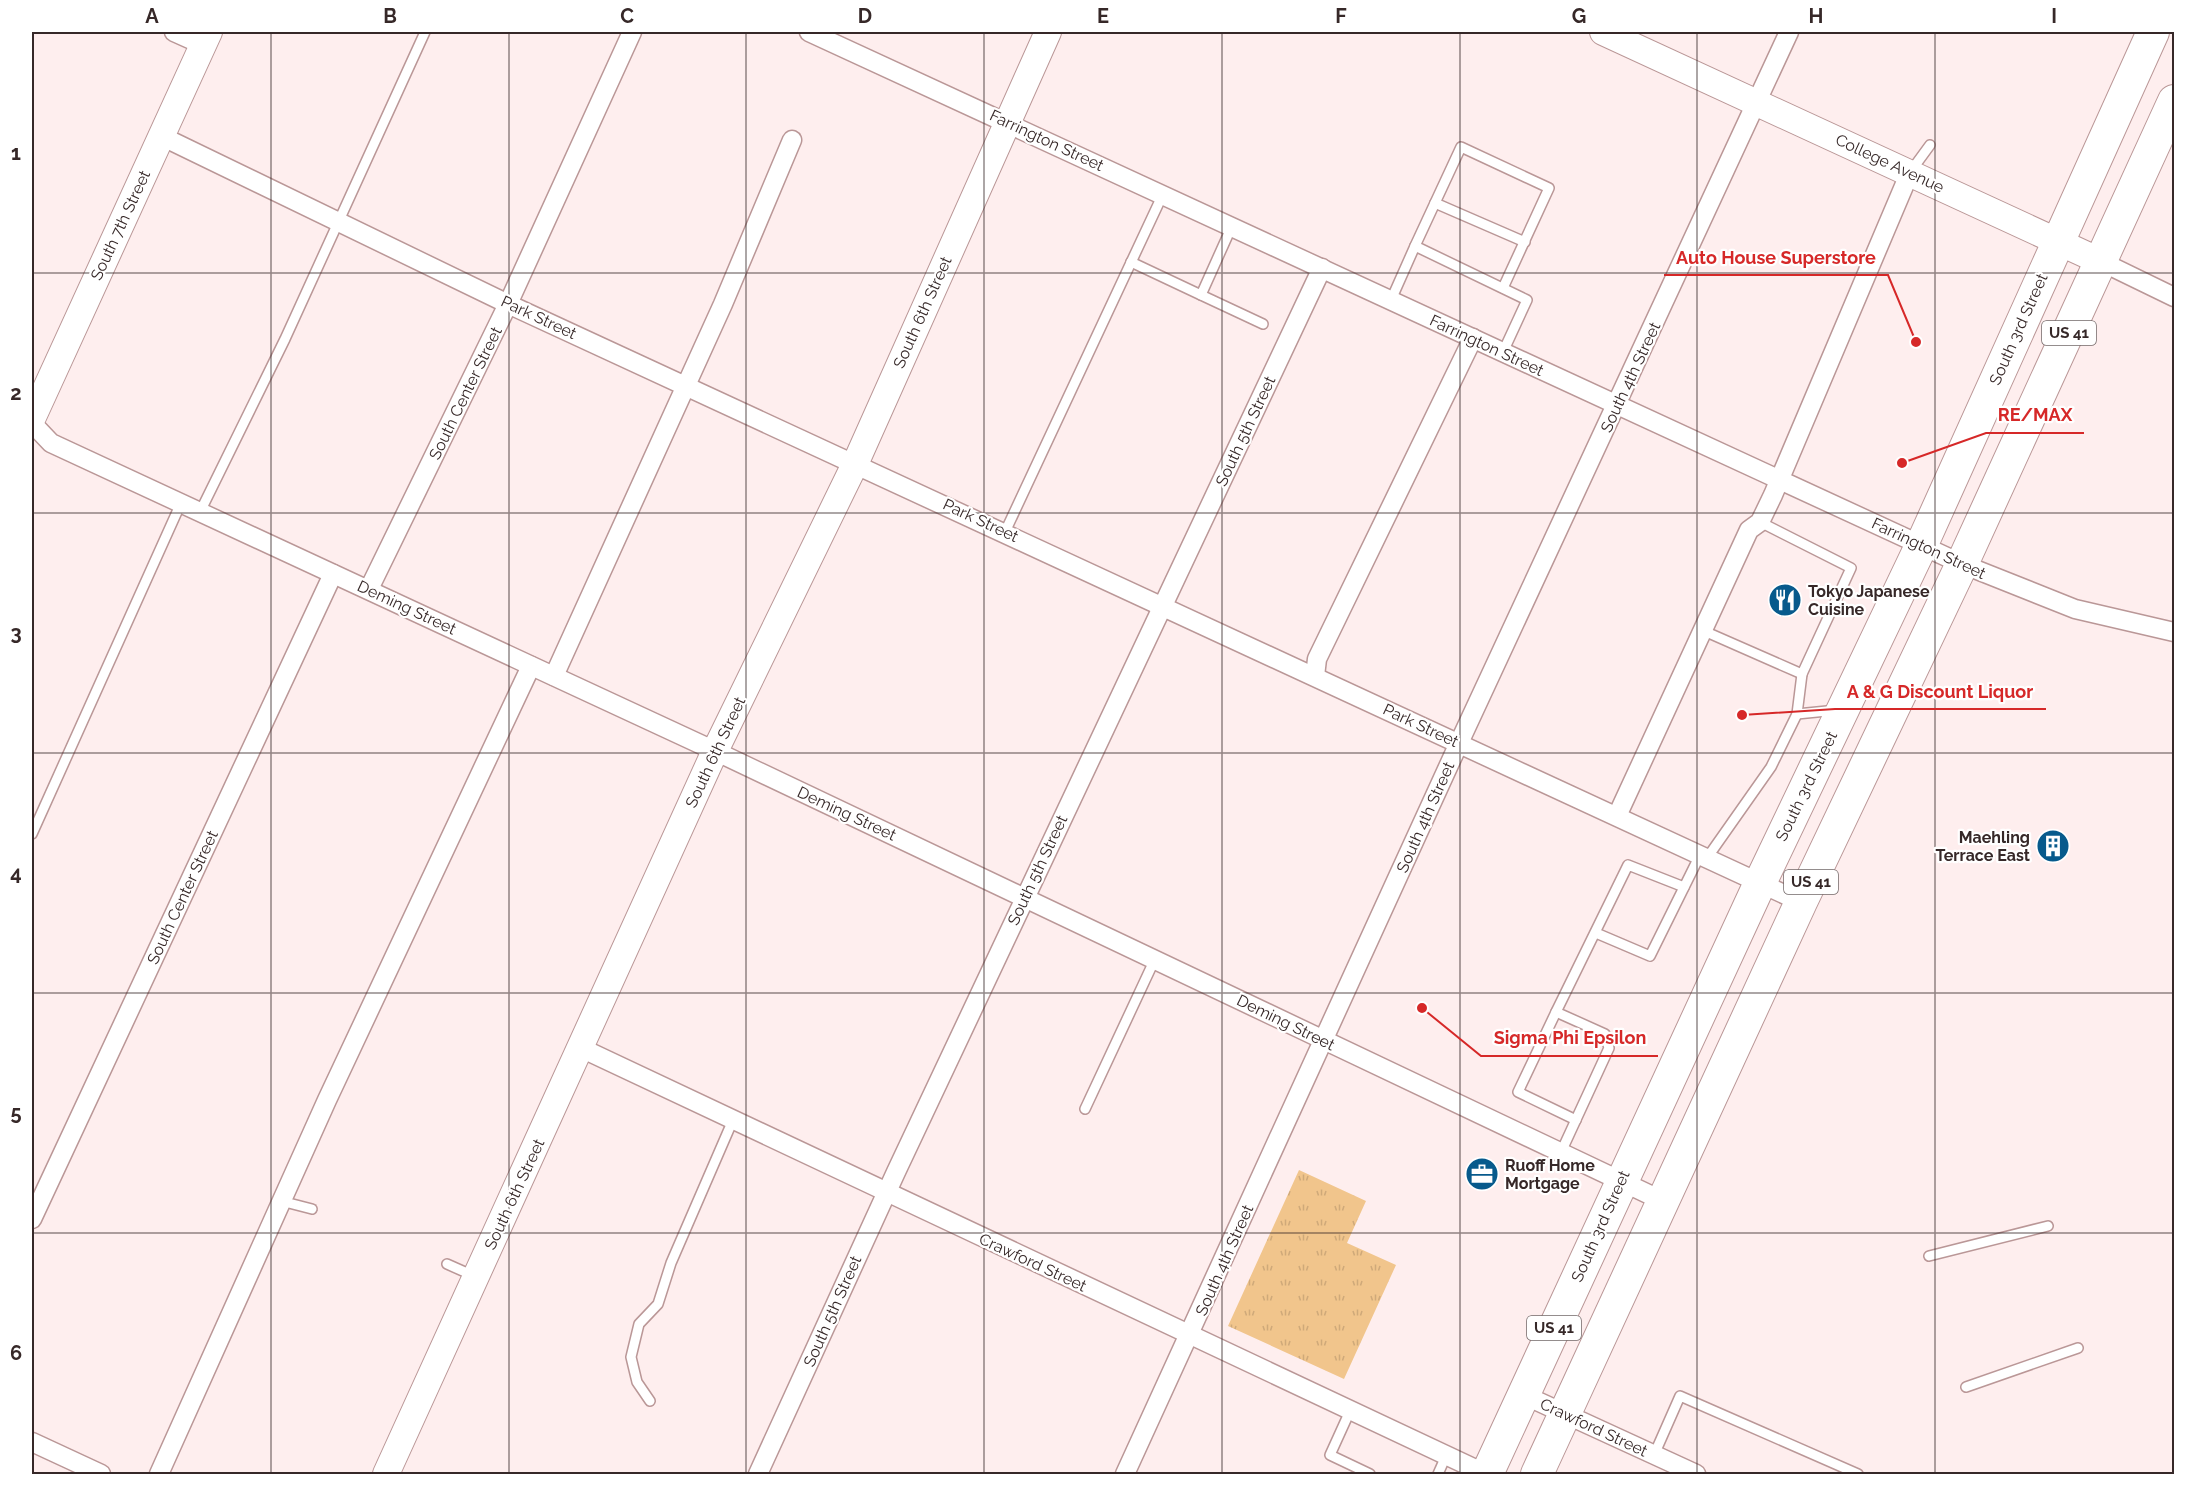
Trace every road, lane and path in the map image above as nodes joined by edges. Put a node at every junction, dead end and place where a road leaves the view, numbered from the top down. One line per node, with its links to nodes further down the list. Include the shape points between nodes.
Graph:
1 (174, 32): 9 (street)
2 (425, 32): 19 (lane)
3 (632, 32): 31 (street, South Center Street)
4 (809, 32): 12 (street, Farrington Street)
5 (1048, 32): 12 (street, South 6th Street)
6 (1607, 32): 10 (street, College Avenue)
7 (1789, 32): 10 (street, South 4th Street)
8 (2153, 32): 22 (highway, South 3rd Street / US 41)
9 (206, 38): 13 (street, South 7th Street)
10 (1757, 101): 16 (street, College Avenue); 36 (street, South 4th Street)
11 (2175, 101): 25 (highway, US 41)
12 (1006, 121): 17 (street, Farrington Street); 38 (street, South 6th Street)
13 (161, 136): 19 (street, Park Street); 37 (street, South 7th Street)
14 (792, 140): 35 (street)
15 (1930, 145): 16 (lane)
16 (1910, 172): 22 (street, College Avenue); 39 (street)
17 (1163, 194): 20 (street, Farrington Street); 24 (lane)
18 (1435, 203): 21 (lane); 21 (lane, via 1461,147 1549,188); 23 (lane)
19 (338, 221): 31 (street, Park Street); 41 (lane)
20 (1232, 226): 26 (street, Farrington Street); 28 (lane)
21 (1525, 242): 27 (lane)
22 (2058, 242): 25 (street, College Avenue); 44 (highway, South 3rd Street / US 41)
23 (1415, 246): 27 (lane); 30 (lane)
24 (1131, 262): 28 (lane); 43 (lane)
25 (2102, 262): 29 (street, College Avenue); 45 (highway, US 41)
26 (1322, 268): 30 (street, Farrington Street); 48 (street, South 5th Street)
27 (1503, 288): 34 (lane, via 1527,300)
28 (1201, 295): 32 (lane)
29 (2175, 297)
30 (1391, 300): 33 (street, Farrington Street)
31 (508, 304): 35 (street, Park Street); 47 (street, South Center Street)
32 (1263, 324)
33 (1473, 338): 34 (street, Farrington Street); 54 (street, via 1317,659)
34 (1503, 352): 36 (street, Farrington Street)
35 (685, 384): 38 (street, Park Street); 53 (street)
36 (1617, 404): 39 (street, Farrington Street); 57 (street, South 4th Street)
37 (32, 421): 40 (street, Deming Street, via 51,442)
38 (856, 462): 43 (street, Park Street); 58 (street, South 6th Street)
39 (1780, 479): 42 (street); 44 (street, Farrington Street)
40 (181, 504): 41 (street, Deming Street); 60 (lane)
41 (200, 512): 46 (street, Deming Street)
42 (1760, 522): 49 (street, via 1749,530); 52 (lane, via 1851,568)
43 (1005, 532): 48 (street, Park Street)
44 (1922, 544): 45 (street, Farrington Street); 55 (highway, South 3rd Street / US 41)
45 (1962, 564): 50 (street, Farrington Street, via 2075,609); 65 (highway, US 41)
46 (333, 574): 47 (street, Deming Street); 80 (street, South Center Street)
47 (369, 589): 51 (street, Deming Street)
48 (1162, 605): 54 (street, Park Street); 64 (street, South 5th Street)
49 (1704, 631): 52 (lane); 59 (street)
50 (2175, 632)
51 (531, 666): 53 (street, Deming Street); 77 (street)
52 (1802, 674): 56 (lane)
53 (554, 676): 58 (street, Deming Street)
54 (1315, 676): 57 (street, Park Street)
55 (1842, 710): 56 (lane); 62 (highway, South 3rd Street / US 41)
56 (1797, 714): 61 (lane, via 1771,767)
57 (1459, 743): 59 (street, Park Street); 69 (street, South 4th Street)
58 (715, 751): 64 (street, Deming Street); 70 (street, South 6th Street)
59 (1617, 816): 61 (street, Park Street)
60 (32, 834)
61 (1704, 856): 62 (street, Park Street); 63 (lane)
62 (1760, 883): 65 (street, Park Street); 75 (highway, South 3rd Street / US 41)
63 (1684, 887): 66 (lane, via 1628,865); 66 (lane, via 1650,956)
64 (1025, 897): 67 (street, Deming Street); 76 (street, South 5th Street)
65 (1801, 902): 78 (highway, US 41)
66 (1596, 933): 68 (lane)
67 (1155, 959): 69 (street, Deming Street); 71 (lane)
68 (1556, 1012): 73 (lane, via 1605,1034 1609,1048); 73 (lane, via 1518,1092)
69 (1324, 1040): 74 (street, Deming Street); 85 (street, South 4th Street)
70 (581, 1048): 72 (street, Crawford Street); 84 (street, South 6th Street)
71 (1085, 1109)
72 (733, 1120): 76 (street, Crawford Street); 89 (lane, via 671,1263 658,1304 639,1324 631,1357 637,1382)
73 (1576, 1120): 74 (lane)
74 (1562, 1150): 75 (street, Deming Street)
75 (1621, 1180): 78 (street, Deming Street); 88 (highway, South 3rd Street / US 41)
76 (886, 1193): 85 (street, Crawford Street); 98 (street, South 5th Street)
77 (281, 1201): 79 (lane); 96 (street)
78 (1665, 1202): 91 (highway, US 41)
79 (312, 1209)
80 (32, 1219)
81 (2048, 1226): 82 (lane)
82 (1929, 1256)
83 (447, 1264): 84 (lane)
84 (476, 1277): 97 (street, South 6th Street)
85 (1190, 1335): 90 (street, Crawford Street); 99 (street, South 4th Street)
86 (2078, 1348): 87 (lane)
87 (1966, 1387)
88 (1524, 1395): 91 (street, Crawford Street); 102 (highway, South 3rd Street / US 41)
89 (650, 1401)
90 (1350, 1411): 94 (street, Crawford Street); 100 (lane, via 1330,1455)
91 (1565, 1414): 93 (street, Crawford Street); 103 (highway, US 41)
92 (32, 1442): 95 (street)
93 (1654, 1455): 104 (street, Crawford Street); 105 (lane, via 1680,1396)
94 (1446, 1456): 101 (lane); 102 (street, Crawford Street)
95 (101, 1474)
96 (159, 1474)
97 (386, 1474)
98 (758, 1474)
99 (1125, 1474)
100 (1370, 1474)
101 (1438, 1474)
102 (1486, 1474)
103 (1537, 1474)
104 (1696, 1474)
105 (1858, 1474)

